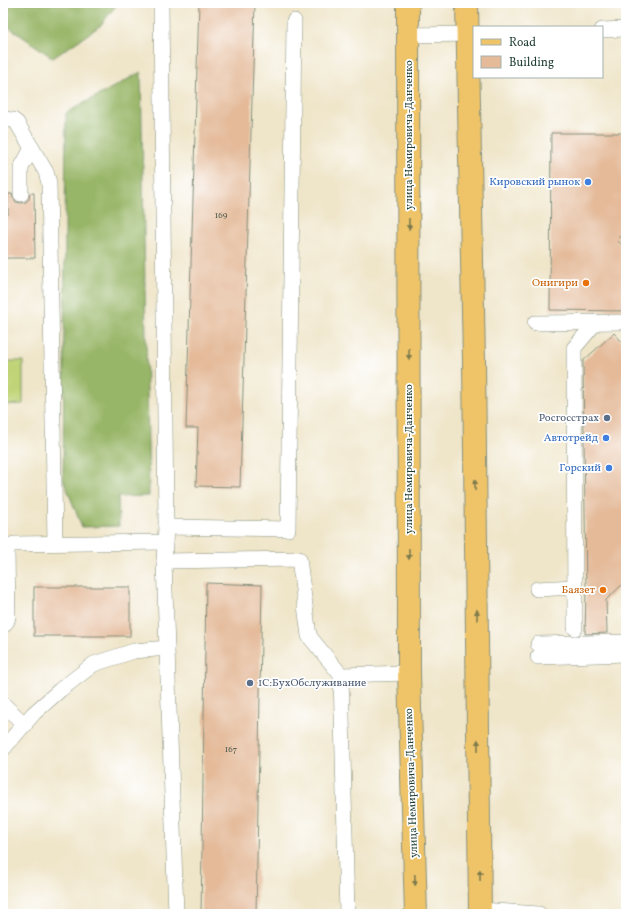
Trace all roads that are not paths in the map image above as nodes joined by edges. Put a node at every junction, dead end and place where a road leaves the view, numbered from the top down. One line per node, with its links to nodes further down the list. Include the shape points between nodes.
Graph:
1 (161, 3): 15 (lane)
2 (408, 3): 8 (main road, улица Немировича-Данченко)
3 (467, 3): 7 (main road)
4 (294, 21): 15 (lane, via 288,529)
5 (626, 29): 6 (lane)
6 (603, 30)
7 (471, 34): 8 (lane); 31 (main road, one-way to 7)
8 (408, 35): 26 (main road, улица Немировича-Данченко, one-way to 26)
9 (3, 119): 10 (lane, via 17,123)
10 (32, 148): 11 (lane, via 21,168); 16 (lane, via 46,172 49,183)
11 (21, 194)
12 (596, 322): 13 (lane); 14 (lane); 18 (lane, via 574,348)
13 (623, 322)
14 (536, 323)
15 (165, 534): 16 (lane); 17 (lane)
16 (54, 543): 20 (lane, via 8,546)
17 (164, 561): 24 (lane); 27 (lane, via 299,559 309,636)
18 (575, 587): 19 (lane); 22 (lane)
19 (537, 589)
20 (5, 605): 21 (lane, via 8,617)
21 (3, 626)
22 (575, 628)
23 (626, 642): 25 (lane, via 538,651)
24 (167, 648): 29 (lane, via 134,652 94,664 60,690); 32 (lane)
25 (626, 654)
26 (409, 673): 27 (lane); 34 (main road, улица Немировича-Данченко, one-way to 34)
27 (341, 675): 33 (lane)
28 (3, 704): 29 (lane)
29 (25, 725): 30 (lane)
30 (3, 749)
31 (480, 912): 35 (lane)
32 (176, 914)
33 (347, 914)
34 (416, 914)
35 (540, 914)

